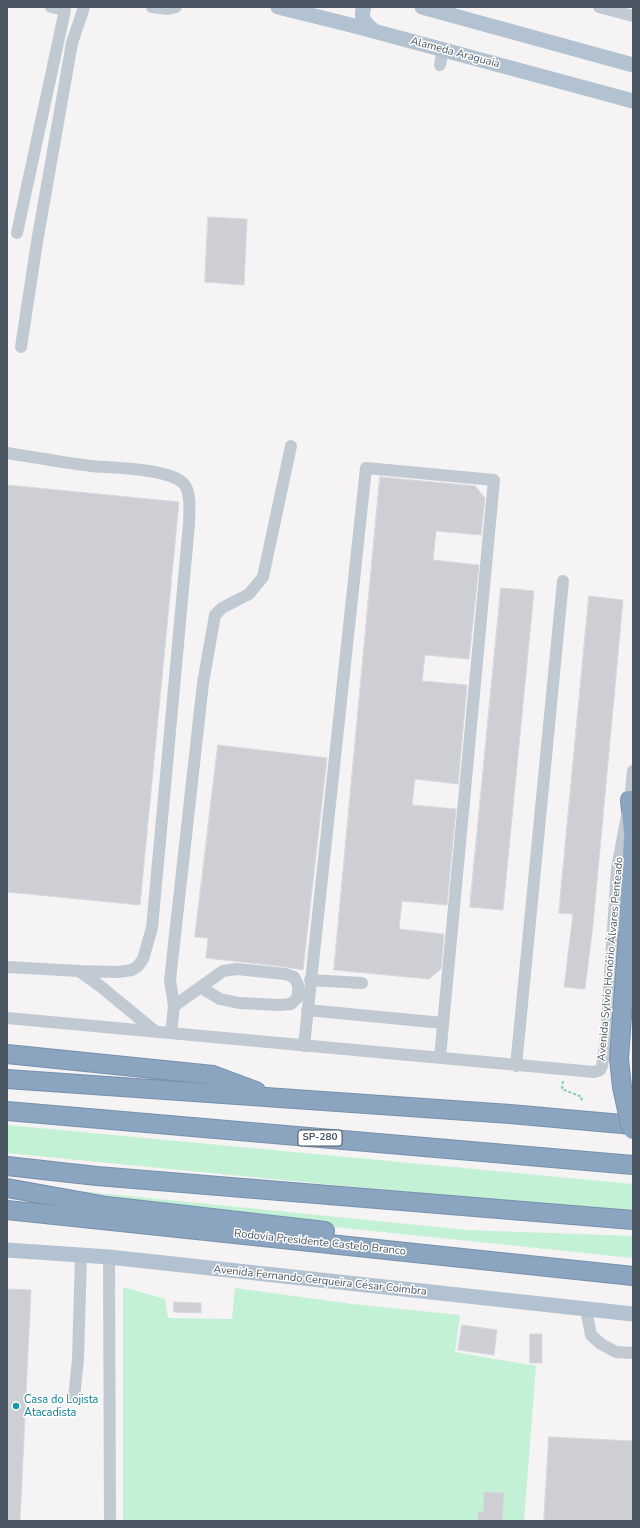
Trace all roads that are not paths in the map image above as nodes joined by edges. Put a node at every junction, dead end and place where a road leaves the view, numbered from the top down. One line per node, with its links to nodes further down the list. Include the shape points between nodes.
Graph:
1 (51, 7): 16 (street, via 64,10)
2 (84, 7): 17 (street, via 72,43)
3 (152, 7): 4 (street)
4 (176, 7)
5 (278, 7): 9 (main road, Alameda Araguaia)
6 (364, 7): 11 (main road, via 364,22)
7 (422, 7): 14 (main road)
8 (600, 7): 10 (street)
9 (301, 9): 11 (main road, Alameda Araguaia)
10 (633, 16)
11 (374, 31): 12 (main road, Alameda Araguaia)
12 (443, 50): 13 (street); 15 (main road, Alameda Araguaia)
13 (440, 65)
14 (633, 65)
15 (633, 101)
16 (17, 233)
17 (21, 348)
18 (291, 446): 30 (street, via 264,577 249,594 222,608 215,615 203,683 170,980)
19 (7, 454): 26 (street, via 91,466 130,468 171,476 184,483 189,496 189,524 152,928 143,959 132,970)
20 (563, 581): 39 (street)
21 (633, 771): 22 (street, Avenida Sylvio Honório Álvares Penteado)
22 (630, 800): 23 (highway); 39 (street, Avenida Sylvio Honório Álvares Penteado, via 618,868 602,1066 594,1072)
23 (633, 833)
24 (633, 838): 44 (highway, bridge, via 619,1059 622,1087)
25 (7, 967): 26 (street)
26 (78, 971): 34 (street)
27 (310, 980): 28 (street); 31 (street); 33 (street, via 366,468 494,480)
28 (362, 983)
29 (200, 987): 29 (street, via 223,971 238,969 294,977 298,985 298,997 291,1004 239,1003 220,999); 30 (street)
30 (174, 1006): 35 (street)
31 (308, 1010): 33 (street); 36 (street)
32 (7, 1018): 34 (street)
33 (443, 1023): 38 (street)
34 (156, 1032): 35 (street)
35 (171, 1033): 36 (street)
36 (304, 1046): 38 (street)
37 (7, 1054): 41 (highway, via 213,1075)
38 (440, 1057): 39 (street)
39 (516, 1066)
40 (7, 1079): 41 (highway)
41 (270, 1097): 43 (highway)
42 (7, 1111): 45 (highway, SP-280)
43 (633, 1125)
44 (633, 1130)
45 (633, 1165)
46 (7, 1166): 49 (highway, via 98,1176)
47 (7, 1188): 53 (highway, via 107,1206 479,1249)
48 (7, 1210): 53 (highway, Rodovia Presidente Castelo Branco)
49 (633, 1220)
50 (7, 1250): 51 (main road, Avenida Fernando Cerqueira César Coimbra)
51 (81, 1255): 52 (main road, Avenida Fernando Cerqueira César Coimbra); 58 (street, via 78,1359)
52 (109, 1257): 55 (main road, Avenida Fernando Cerqueira César Coimbra); 59 (street)
53 (588, 1271): 54 (highway, Rodovia Presidente Castelo Branco)
54 (633, 1276)
55 (586, 1309): 56 (main road, Avenida Fernando Cerqueira César Coimbra); 57 (street, via 591,1335 616,1352)
56 (633, 1314)
57 (633, 1353)
58 (74, 1398)
59 (110, 1521)

